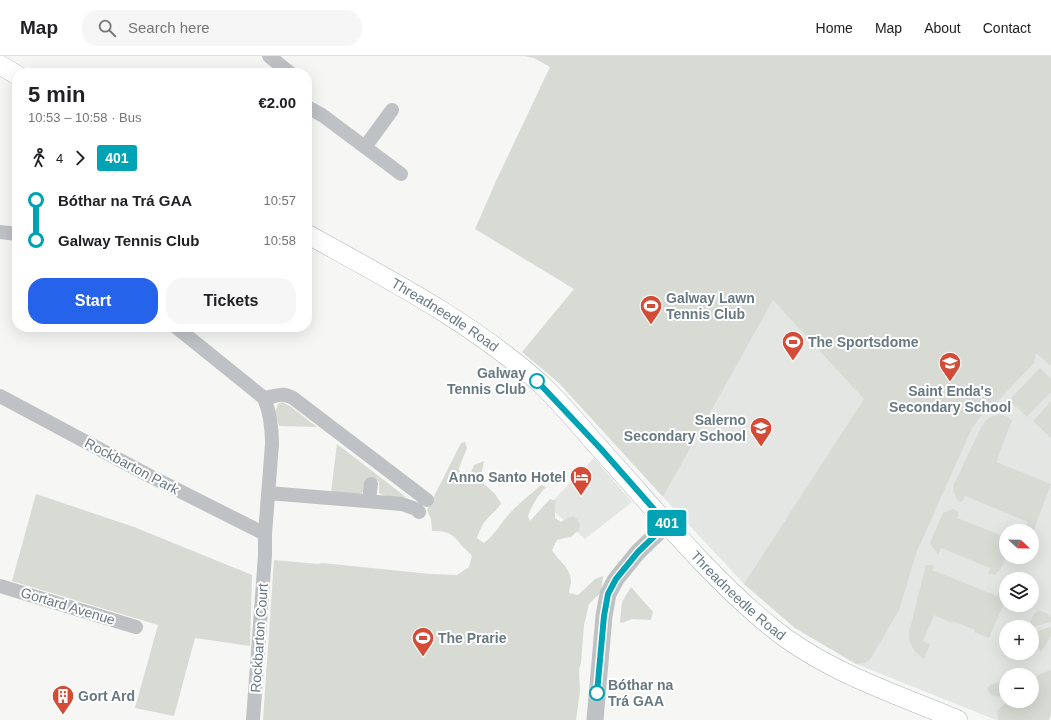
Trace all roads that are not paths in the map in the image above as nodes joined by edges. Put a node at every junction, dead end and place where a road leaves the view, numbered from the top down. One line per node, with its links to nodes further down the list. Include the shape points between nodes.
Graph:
1 (269, 56): 3 (street)
2 (0, 65): 4 (main road)
3 (284, 68)
4 (12, 72)
5 (312, 110): 7 (street)
6 (392, 110): 7 (street)
7 (365, 147): 8 (street)
8 (401, 174)
9 (0, 232): 10 (street)
10 (12, 233)
11 (312, 237): 20 (main road, Threadneedle Road, via 455,318 497,347 541,384)
12 (182, 332): 14 (street)
13 (0, 396): 21 (street, Rockbarton Park)
14 (264, 398): 16 (street, via 272,432); 17 (street, via 282,394 293,398)
15 (371, 484): 18 (street)
16 (268, 493): 18 (street); 21 (street)
17 (427, 500)
18 (370, 501): 19 (street, via 402,504)
19 (419, 512)
20 (667, 524): 25 (street, via 638,552 616,579 608,594); 26 (main road, Threadneedle Road, via 745,605 797,646 854,677)
21 (265, 534): 24 (street, Rockbarton Court)
22 (0, 586): 23 (street, Gortard Avenue)
23 (136, 627)
24 (253, 720)
25 (595, 720)
26 (958, 720)

